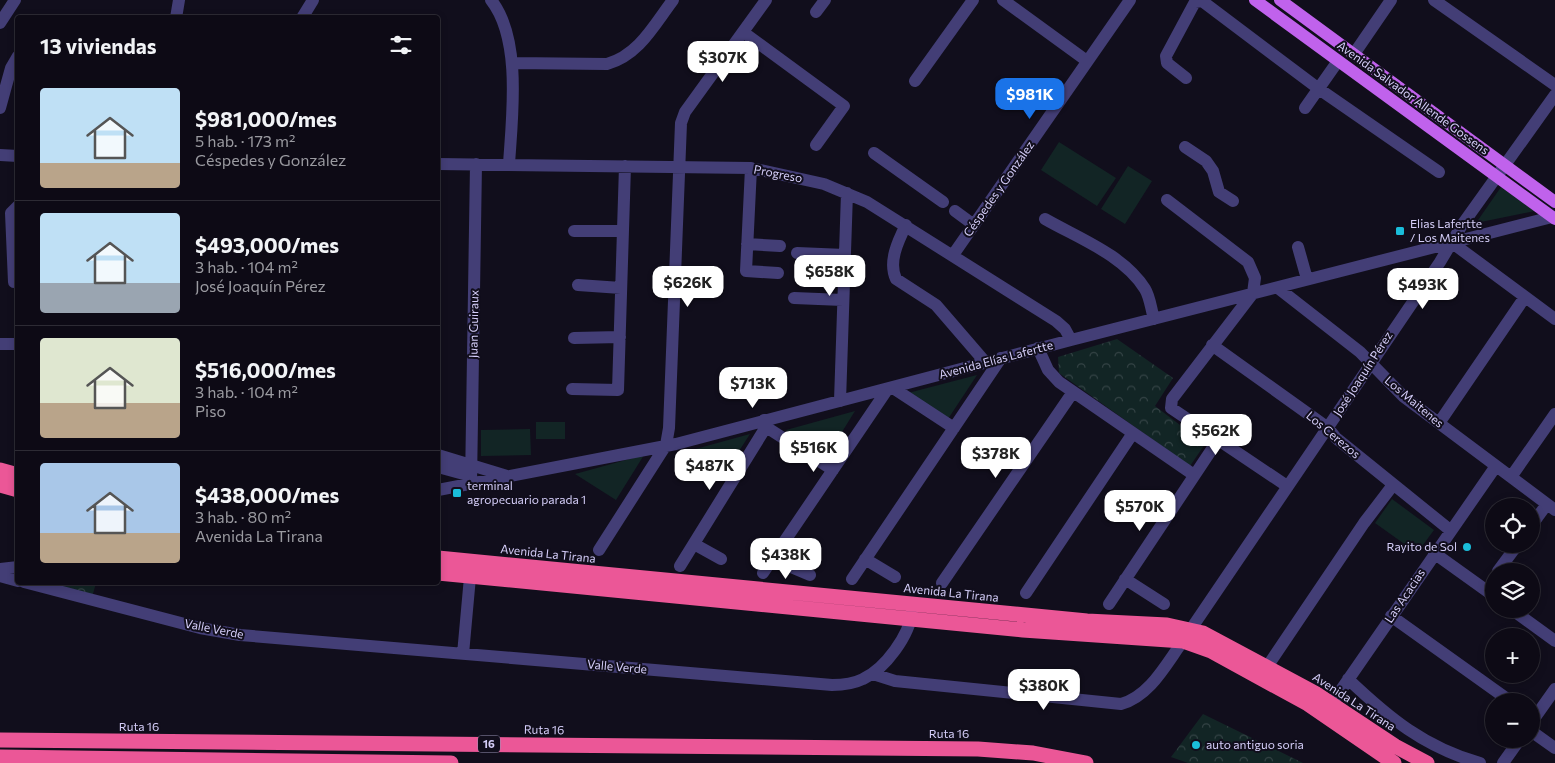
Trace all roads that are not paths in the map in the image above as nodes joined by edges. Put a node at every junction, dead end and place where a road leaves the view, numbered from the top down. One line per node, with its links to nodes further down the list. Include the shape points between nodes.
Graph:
1 (15, 0): 18 (street)
2 (179, 0): 16 (street)
3 (313, 0): 17 (street)
4 (491, 0): 24 (street, via 501,16)
5 (673, 0): 24 (street, via 641,44 616,61 607,64)
6 (766, 0): 19 (street)
7 (825, 0): 15 (street)
8 (973, 0): 26 (street)
9 (1003, 0): 22 (street)
10 (1130, 0): 22 (street, Céspedes y González)
11 (1255, 0): 23 (main road, Avenida Salvador Allende Gossens)
12 (1280, 0): 20 (main road, Avenida Salvador Allende Gossens)
13 (1391, 0): 20 (street)
14 (1434, 0): 27 (street)
15 (816, 12)
16 (176, 15)
17 (304, 15)
18 (0, 23)
19 (743, 32): 32 (street, via 844,106); 42 (street, via 685,112 680,129)
20 (1354, 54): 40 (main road, Avenida Salvador Allende Gossens)
21 (15, 61): 30 (street)
22 (1087, 61): 56 (street, Céspedes y González)
23 (1338, 61): 28 (street); 45 (main road, Avenida Salvador Allende Gossens)
24 (512, 63): 39 (street)
25 (1186, 78): 28 (street, via 1167,63 1166,56 1195,2 1202,1)
26 (915, 81)
27 (1555, 86)
28 (1319, 89): 31 (street); 44 (street)
29 (1555, 95): 40 (street, José Joaquín Pérez)
30 (0, 108)
31 (1305, 108)
32 (816, 145)
33 (1185, 147): 48 (street, via 1206,161 1213,171 1219,192)
34 (874, 153): 49 (street)
35 (0, 155): 36 (street)
36 (15, 156)
37 (440, 164): 38 (street, Progreso)
38 (476, 164): 39 (street, Progreso); 106 (street, Juan Guiraux)
39 (509, 164): 41 (street, Progreso)
40 (1505, 165): 45 (street, José Joaquín Pérez); 50 (main road, Avenida Salvador Allende Gossens)
41 (625, 166): 42 (street, Progreso); 58 (street)
42 (680, 166): 43 (street, Progreso); 99 (street, via 670,428)
43 (751, 168): 46 (street, Progreso, via 800,177); 60 (street)
44 (1439, 172)
45 (1497, 177): 53 (main road, Avenida Salvador Allende Gossens); 59 (street, José Joaquín Pérez)
46 (847, 193): 55 (street, Progreso); 64 (street)
47 (1167, 200): 72 (street, via 1248,262 1254,278)
48 (1233, 201)
49 (943, 202)
50 (1555, 202)
51 (15, 209): 68 (street, via 11,213)
52 (955, 211): 56 (street)
53 (1554, 218): 59 (street, Avenida Elías Lafertte)
54 (1045, 219): 76 (street, via 1118,261 1131,272 1146,290)
55 (906, 225): 65 (street, Progreso); 86 (street, via 894,254 896,279 936,305)
56 (974, 225): 65 (street, Céspedes y González)
57 (574, 231): 58 (street)
58 (623, 232): 70 (street)
59 (1452, 242): 67 (street, Avenida Elías Lafertte); 73 (street); 87 (street, José Joaquín Pérez)
60 (747, 244): 61 (street); 66 (street, via 746,271)
61 (780, 246)
62 (1298, 247): 67 (street)
63 (797, 252): 64 (street)
64 (845, 255): 75 (street)
65 (953, 255): 80 (street, Progreso, via 1056,321 1066,329)
66 (778, 273)
67 (1307, 279): 71 (street, Avenida Elías Lafertte)
68 (14, 282)
69 (578, 286): 70 (street)
70 (621, 288): 78 (street)
71 (1278, 288): 72 (street, Avenida Elías Lafertte); 87 (street, Los Maitenes)
72 (1252, 293): 76 (street, Avenida Elías Lafertte); 83 (street)
73 (1525, 297): 77 (street); 93 (street)
74 (794, 298): 75 (street)
75 (843, 300): 91 (street)
76 (1154, 319): 80 (street, Avenida Elías Lafertte)
77 (1555, 319)
78 (620, 337): 79 (street); 88 (street, via 618,390)
79 (574, 338)
80 (1071, 340): 84 (street, Avenida Elías Lafertte)
81 (0, 344): 82 (street)
82 (15, 344)
83 (1212, 345): 96 (street, Los Cerezos); 98 (street, via 1170,406)
84 (1038, 348): 85 (street, Avenida Elías Lafertte); 90 (street, via 1053,377)
85 (1001, 358): 86 (street, Avenida Elías Lafertte); 95 (street)
86 (986, 362): 89 (street, Avenida Elías Lafertte)
87 (1370, 363): 93 (street, Los Maitenes, via 1404,397); 96 (street, José Joaquín Pérez)
88 (572, 389)
89 (890, 389): 91 (street, Avenida Elías Lafertte); 95 (street); 104 (street)
90 (1073, 392): 97 (street); 137 (street)
91 (840, 401): 94 (street, Avenida Elías Lafertte)
92 (1555, 415): 109 (street)
93 (1439, 423): 101 (street, Los Maitenes)
94 (765, 424): 99 (street, Avenida Elías Lafertte); 104 (street); 118 (street)
95 (954, 428): 124 (street)
96 (1328, 428): 111 (street, Los Cerezos); 112 (street, José Joaquín Pérez)
97 (1133, 433): 107 (street); 140 (street)
98 (1218, 440): 107 (street); 112 (street)
99 (666, 445): 108 (street, Avenida Elías Lafertte); 119 (street)
100 (440, 456): 106 (street)
101 (1496, 466): 109 (street, Los Maitenes); 117 (street, Las Acacias)
102 (440, 467): 106 (street)
103 (0, 470): 105 (highway)
104 (833, 470): 123 (street)
105 (15, 474)
106 (471, 475): 108 (street); 108 (street, Avenida Elías Lafertte); 114 (street, Avenida Elías Lafertte)
107 (1194, 475): 135 (street)
108 (509, 477)
109 (1511, 477): 115 (street, Los Maitenes)
110 (0, 485): 113 (highway)
111 (1393, 485): 117 (street, Los Cerezos); 149 (street)
112 (1287, 486): 146 (street, José Joaquín Pérez)
113 (15, 489)
114 (440, 489)
115 (1551, 507): 116 (street)
116 (1540, 517)
117 (1450, 530): 120 (street, Las Acacias)
118 (694, 544): 122 (street); 125 (street)
119 (599, 550)
120 (1434, 553): 139 (street); 144 (street, Las Acacias)
121 (440, 559): 128 (highway, Avenida La Tirana)
122 (721, 559)
123 (772, 559): 130 (street); 131 (street)
124 (866, 559): 133 (street); 134 (street)
125 (680, 566)
126 (15, 567): 127 (street)
127 (0, 569)
128 (471, 569): 129 (highway, Avenida La Tirana); 143 (highway, Avenida La Tirana); 148 (street)
129 (440, 573)
130 (763, 573)
131 (810, 575)
132 (0, 576): 136 (street)
133 (894, 578)
134 (852, 579)
135 (1125, 579): 141 (street); 142 (street)
136 (15, 580)
137 (942, 583)
138 (36, 585): 148 (street, Valle Verde, via 220,632)
139 (1485, 590)
140 (1026, 593)
141 (1109, 604)
142 (1164, 604)
143 (912, 612): 146 (highway, Avenida La Tirana); 150 (street, via 895,648)
144 (1391, 616): 151 (street, Las Acacias); 153 (street)
145 (1523, 618): 147 (street)
146 (1187, 635): 149 (highway, Avenida La Tirana, via 1214,638); 150 (street, via 1150,685 1121,704 895,681); 163 (highway, Avenida La Tirana, via 1210,651 1313,706)
147 (1555, 641)
148 (463, 654): 150 (street, Valle Verde, via 832,685 855,682)
149 (1267, 667): 154 (highway, Avenida La Tirana)
150 (873, 674)
151 (1348, 679): 154 (street, Las Acacias); 165 (street, via 1418,738)
152 (1555, 689): 155 (street)
153 (1499, 693)
154 (1332, 702): 164 (highway, Avenida La Tirana, via 1394,746)
155 (1540, 711)
156 (1540, 731): 159 (street)
157 (0, 740): 162 (highway, Ruta 16 / 16, via 978,749 1033,753)
158 (1514, 748): 166 (street)
159 (1555, 748)
160 (0, 757): 161 (highway)
161 (451, 763)
162 (1086, 763)
163 (1394, 763)
164 (1427, 763)
165 (1480, 763)
166 (1503, 763)

